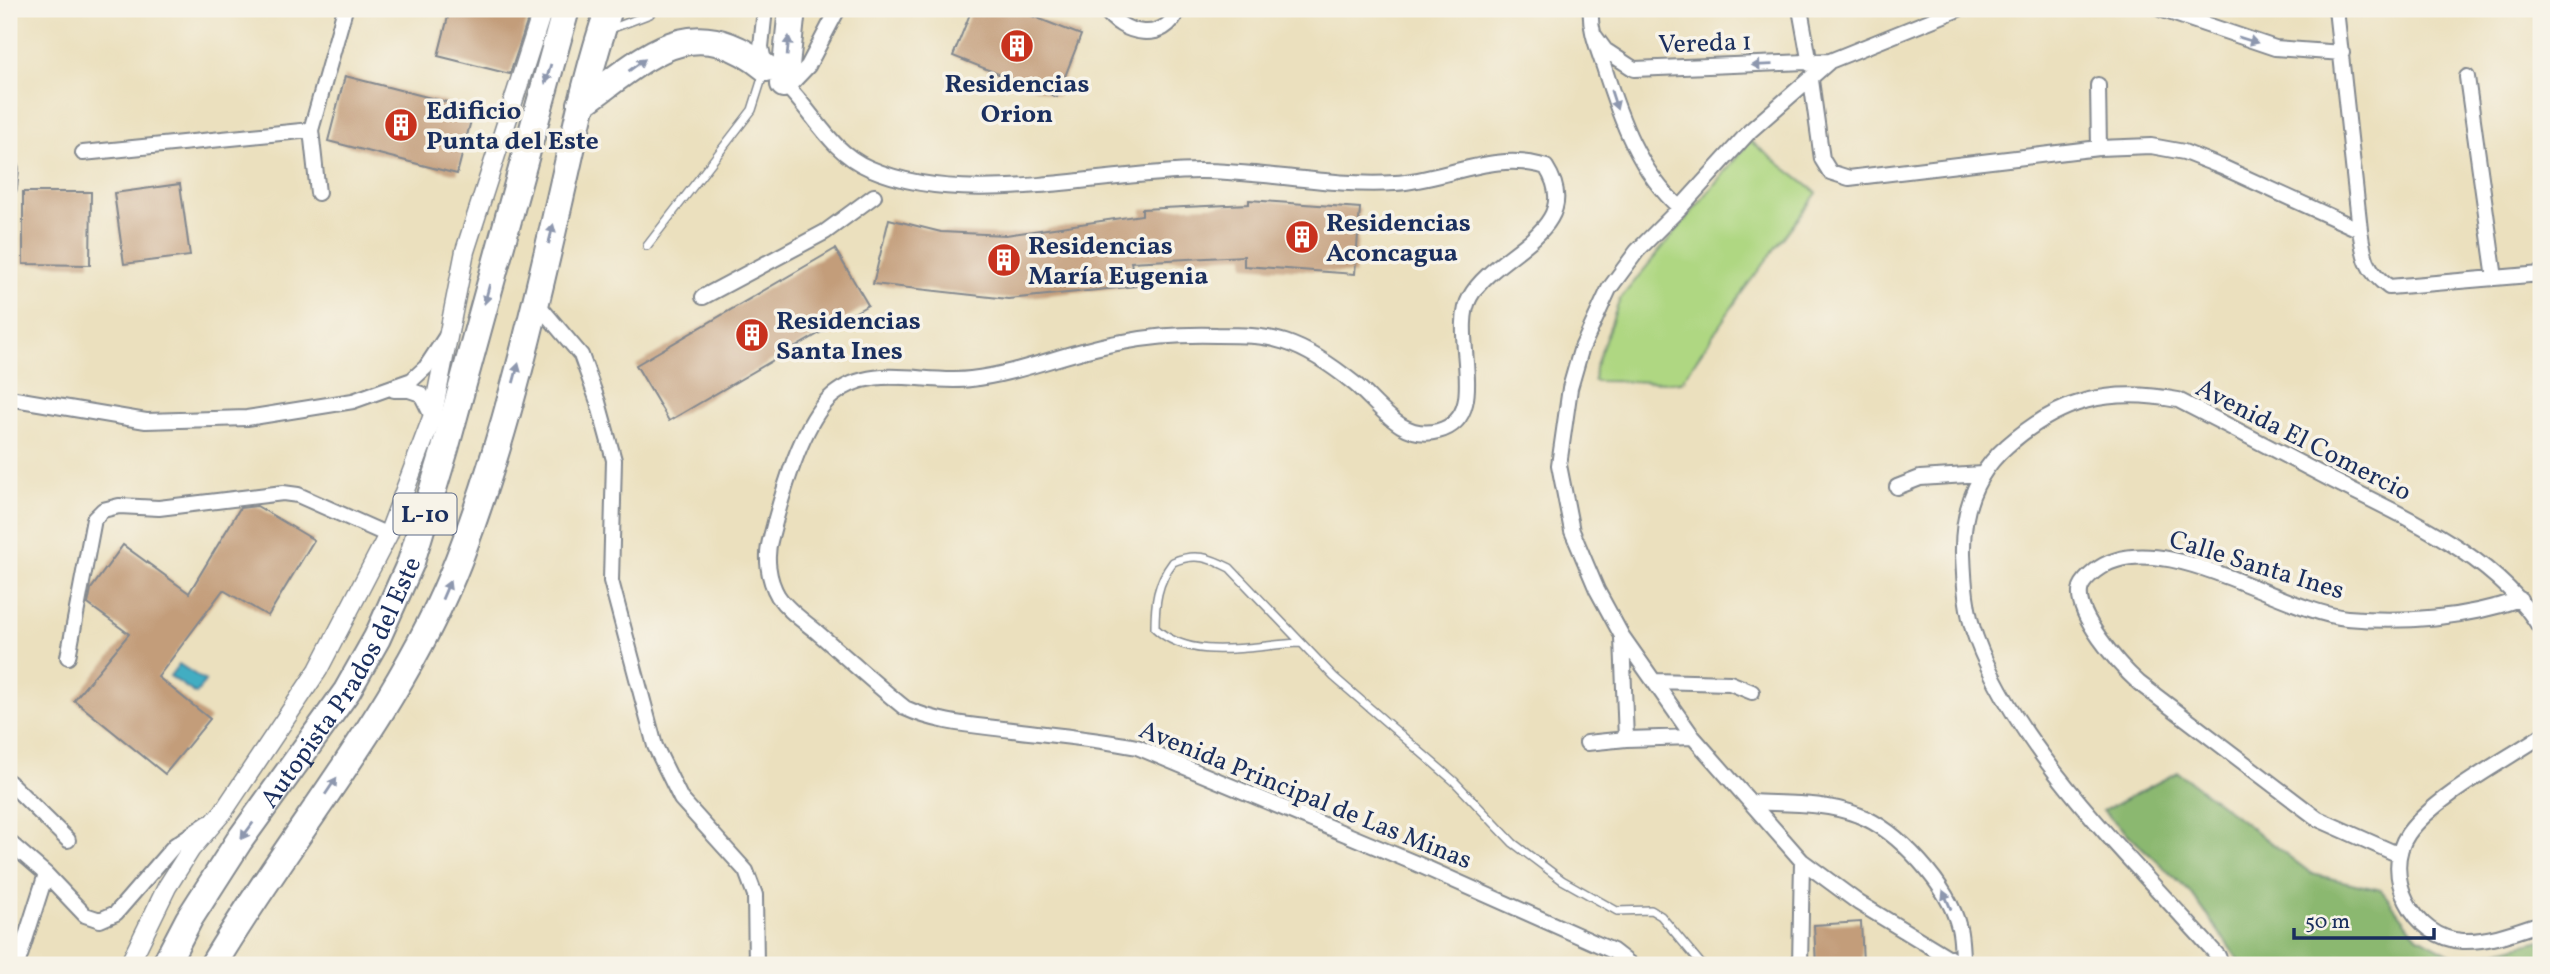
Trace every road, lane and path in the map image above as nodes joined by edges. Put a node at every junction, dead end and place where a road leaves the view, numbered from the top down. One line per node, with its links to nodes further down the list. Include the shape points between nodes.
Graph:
1 (345, 9): 25 (street)
2 (543, 9): 39 (street, via 465,251)
3 (566, 9): 68 (highway, Autopista Prados del Este / L-10, one-way to 68, via 411,562 347,691 239,841 188,919)
4 (654, 9): 15 (lane, via 650,14)
5 (765, 9): 21 (street, via 761,47)
6 (792, 9): 21 (highway, one-way to 6)
7 (838, 9): 21 (street, via 807,66)
8 (1105, 9): 9 (street, via 1126,29 1145,32 1161,28 1175,18)
9 (1178, 9)
10 (1591, 9): 16 (street)
11 (1800, 9): 19 (street)
12 (1959, 9): 18 (street)
13 (2160, 9): 17 (street, one-way to 17, via 2275,48)
14 (2336, 9): 17 (street)
15 (605, 20): 24 (highway, Autopista Prados del Este / L-10)
16 (1594, 35): 19 (street, Vereda 1, one-way to 16, via 1634,69 1605,50); 32 (street, one-way to 32, via 1622,124 1664,194)
17 (2342, 53): 33 (street)
18 (1830, 61): 19 (street, Vereda 1); 22 (street)
19 (1810, 64)
20 (2467, 77): 36 (street)
21 (779, 79): 24 (highway, one-way to 21, via 651,54 681,42 716,40 745,52); 34 (lane); 71 (street, Avenida Principal de Las Minas, via 853,160 881,173 944,186 987,187 1196,171 1398,183 1514,160 1546,167 1557,192 1557,207 1550,221 1493,268 1464,311 1461,328 1468,393 1458,420 1448,428 1421,433 1408,430 1332,366 1284,342 1259,337 1200,334 1121,342 973,379 880,376 859,380 830,397 808,429 769,540 770,575 785,605 887,693 917,713 956,724 1137,747 1428,869 1613,951)
22 (1811, 80): 26 (street, via 1822,159 1830,172 1849,178); 32 (street, via 1750,131)
23 (2098, 85): 26 (street)
24 (581, 104): 38 (highway, Autopista Prados del Este / L-10, one-way to 24)
25 (311, 130): 27 (street); 30 (street)
26 (2099, 148): 33 (street, via 2151,146 2184,152)
27 (83, 153)
28 (11, 169): 29 (street)
29 (9, 188)
30 (318, 193)
31 (874, 196): 37 (street, via 825,232)
32 (1680, 208): 48 (street, via 1637,251 1609,289 1581,350 1563,427 1559,465 1572,531)
33 (2360, 230): 36 (street, via 2365,264 2389,287)
34 (647, 246)
35 (2541, 274): 36 (street)
36 (2495, 278)
37 (703, 297)
38 (535, 300): 69 (highway, Autopista Prados del Este / L-10, one-way to 38, via 344,767 440,603 460,559 496,447); 70 (street, via 581,355 598,402 614,460 611,581 655,746 681,799 746,871 755,895)
39 (447, 333): 40 (street, via 421,372); 42 (street)
40 (382, 392): 41 (street, via 259,416 193,422 146,421); 42 (street, via 421,394)
41 (9, 398)
42 (432, 418): 45 (street)
43 (1982, 474): 44 (street, via 1920,478); 46 (street, Avenida El Comercio, via 2025,430 2078,401 2145,394 2178,400 2428,532 2481,564); 75 (street, Avenida El Comercio, via 1965,518 1963,567 1975,637 1992,674 2024,727 2092,818 2202,937)
44 (1897, 487)
45 (388, 535): 50 (street, via 298,495 103,510 94,519); 59 (street, via 318,670)
46 (2519, 599): 47 (street, Avenida El Comercio); 62 (street, Calle Santa Ines, via 2494,608 2428,618 2347,618 2317,612 2214,571 2158,558 2116,560 2082,583 2081,608 2139,683 2318,819)
47 (2541, 629)
48 (1622, 636): 51 (street); 55 (street)
49 (1300, 643): 49 (lane, via 1230,568 1210,558 1184,557 1164,574 1157,593 1155,628 1179,645 1200,649); 72 (lane, via 1454,781 1513,843 1562,880 1617,911 1651,910 1661,916)
50 (68, 657)
51 (1654, 681): 52 (street, via 1730,682); 54 (street)
52 (1752, 692)
53 (2541, 736): 62 (street, via 2426,813)
54 (1693, 737): 55 (street); 58 (street)
55 (1626, 739): 56 (street)
56 (1587, 743)
57 (9, 782): 60 (street)
58 (1751, 802): 63 (street); 74 (street, one-way to 58, via 1959,927 1940,884 1893,836 1858,815 1825,807)
59 (223, 812): 64 (street, via 175,845 116,914 100,920 85,915); 67 (street, via 191,849 167,887)
60 (68, 840)
61 (9, 842): 64 (street)
62 (2397, 854): 65 (street, via 2401,890 2426,924 2442,936 2462,941 2486,939)
63 (1802, 861): 73 (street); 74 (street, via 1860,903)
64 (46, 874): 66 (street)
65 (2541, 923)
66 (17, 965)
67 (129, 965)
68 (165, 965)
69 (212, 965)
70 (756, 965)
71 (1631, 965)
72 (1702, 965)
73 (1800, 965)
74 (1962, 965)
75 (2222, 965)

